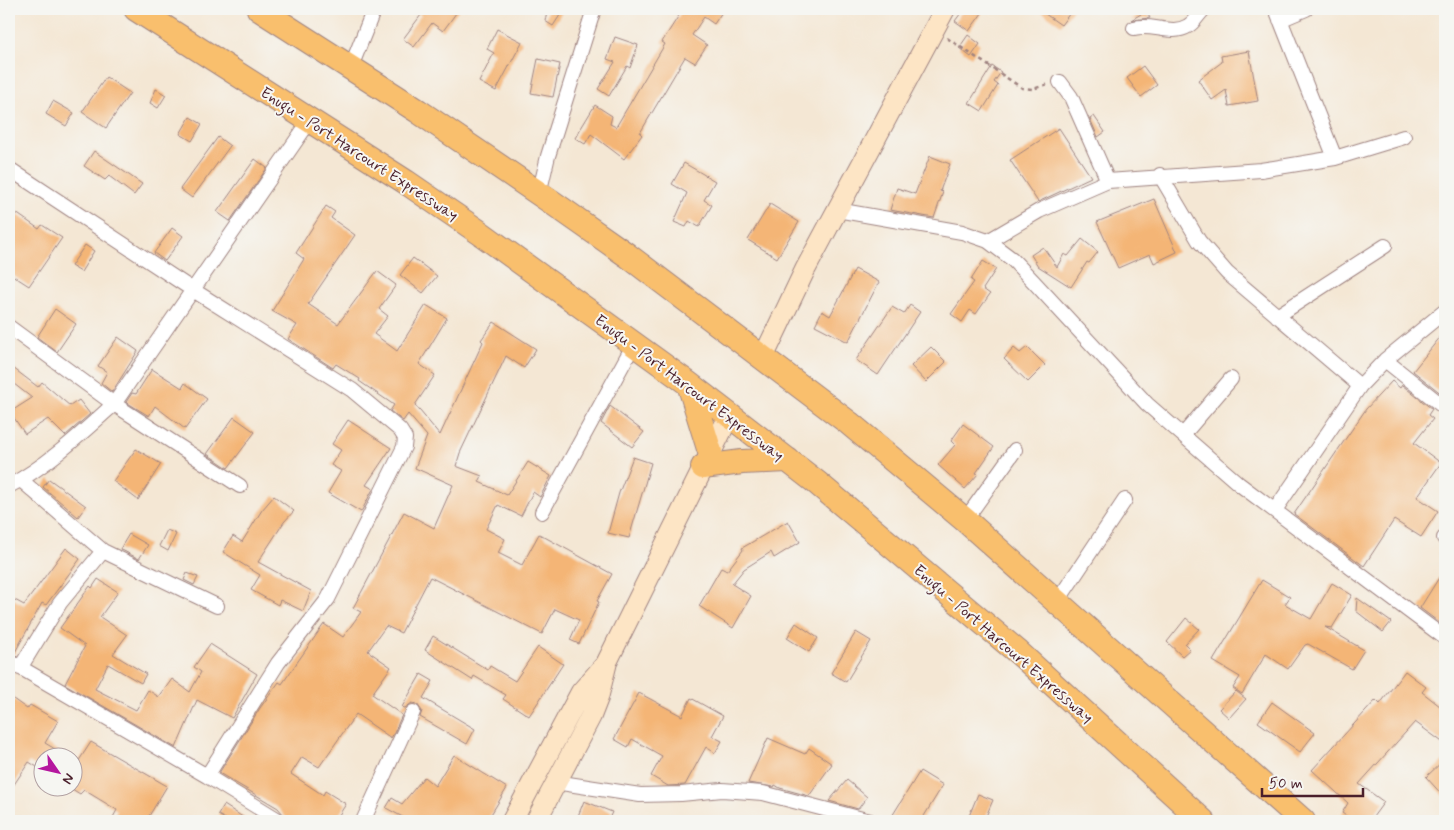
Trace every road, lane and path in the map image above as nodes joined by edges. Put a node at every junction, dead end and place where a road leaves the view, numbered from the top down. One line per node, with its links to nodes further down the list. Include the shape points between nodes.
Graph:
1 (136, 9): 13 (highway, Enugu - Port Harcourt Expressway)
2 (259, 9): 11 (highway)
3 (374, 9): 11 (street)
4 (594, 9): 19 (street, via 550,147)
5 (945, 9): 10 (main road)
6 (1204, 9): 9 (street, via 1189,26 1178,30)
7 (1306, 9): 8 (street)
8 (1278, 14): 15 (street)
9 (1134, 28)
10 (934, 29): 12 (path, via 1022,88 1033,89); 20 (main road)
11 (351, 68): 19 (highway)
12 (1060, 82): 18 (street, via 1071,97)
13 (311, 119): 23 (street); 27 (highway, Enugu - Port Harcourt Expressway, via 471,226)
14 (1404, 137): 15 (street)
15 (1335, 158): 17 (street, via 1262,170)
16 (11, 170): 23 (street)
17 (1160, 175): 18 (street); 25 (street, via 1199,241 1227,273)
18 (1108, 181): 21 (street, via 1039,211)
19 (539, 194): 28 (highway, via 627,255)
20 (837, 210): 21 (street, via 962,232); 28 (main road)
21 (988, 241): 36 (street, via 1028,275 1148,404)
22 (1385, 246): 25 (street)
23 (193, 290): 33 (street); 53 (street, via 352,390 400,430 405,438 404,447 328,599 278,663)
24 (1445, 311): 29 (street)
25 (1277, 316): 32 (street)
26 (9, 327): 33 (street)
27 (634, 344): 31 (highway, Enugu - Port Harcourt Expressway); 44 (street)
28 (763, 358): 45 (highway, via 849,423)
29 (1385, 360): 32 (street); 34 (street)
30 (1231, 379): 36 (street)
31 (688, 384): 35 (highway, Enugu - Port Harcourt Expressway); 38 (highway)
32 (1360, 386): 43 (street)
33 (114, 404): 40 (street, via 82,433); 41 (street)
34 (1445, 408)
35 (729, 416): 38 (main road); 39 (highway, Enugu - Port Harcourt Expressway)
36 (1183, 435): 43 (street, via 1239,484)
37 (1015, 450): 45 (street)
38 (707, 460): 39 (highway); 50 (main road)
39 (788, 460): 60 (highway, Enugu - Port Harcourt Expressway, via 1020,653)
40 (15, 483): 46 (street)
41 (240, 486)
42 (1125, 500): 47 (street)
43 (1275, 510): 49 (street)
44 (542, 512)
45 (965, 520): 47 (highway)
46 (103, 550): 48 (street); 51 (street)
47 (1057, 602): 61 (highway)
48 (217, 606)
49 (1445, 638)
50 (607, 662): 54 (main road, via 591,716); 57 (main road, via 581,692)
51 (13, 666): 53 (street)
52 (413, 712): 56 (street)
53 (207, 776): 55 (street)
54 (555, 782): 58 (main road); 59 (street, via 640,795 722,790 763,793)
55 (280, 821)
56 (363, 821)
57 (512, 821)
58 (536, 821)
59 (870, 821)
60 (1203, 821)
61 (1304, 821)

